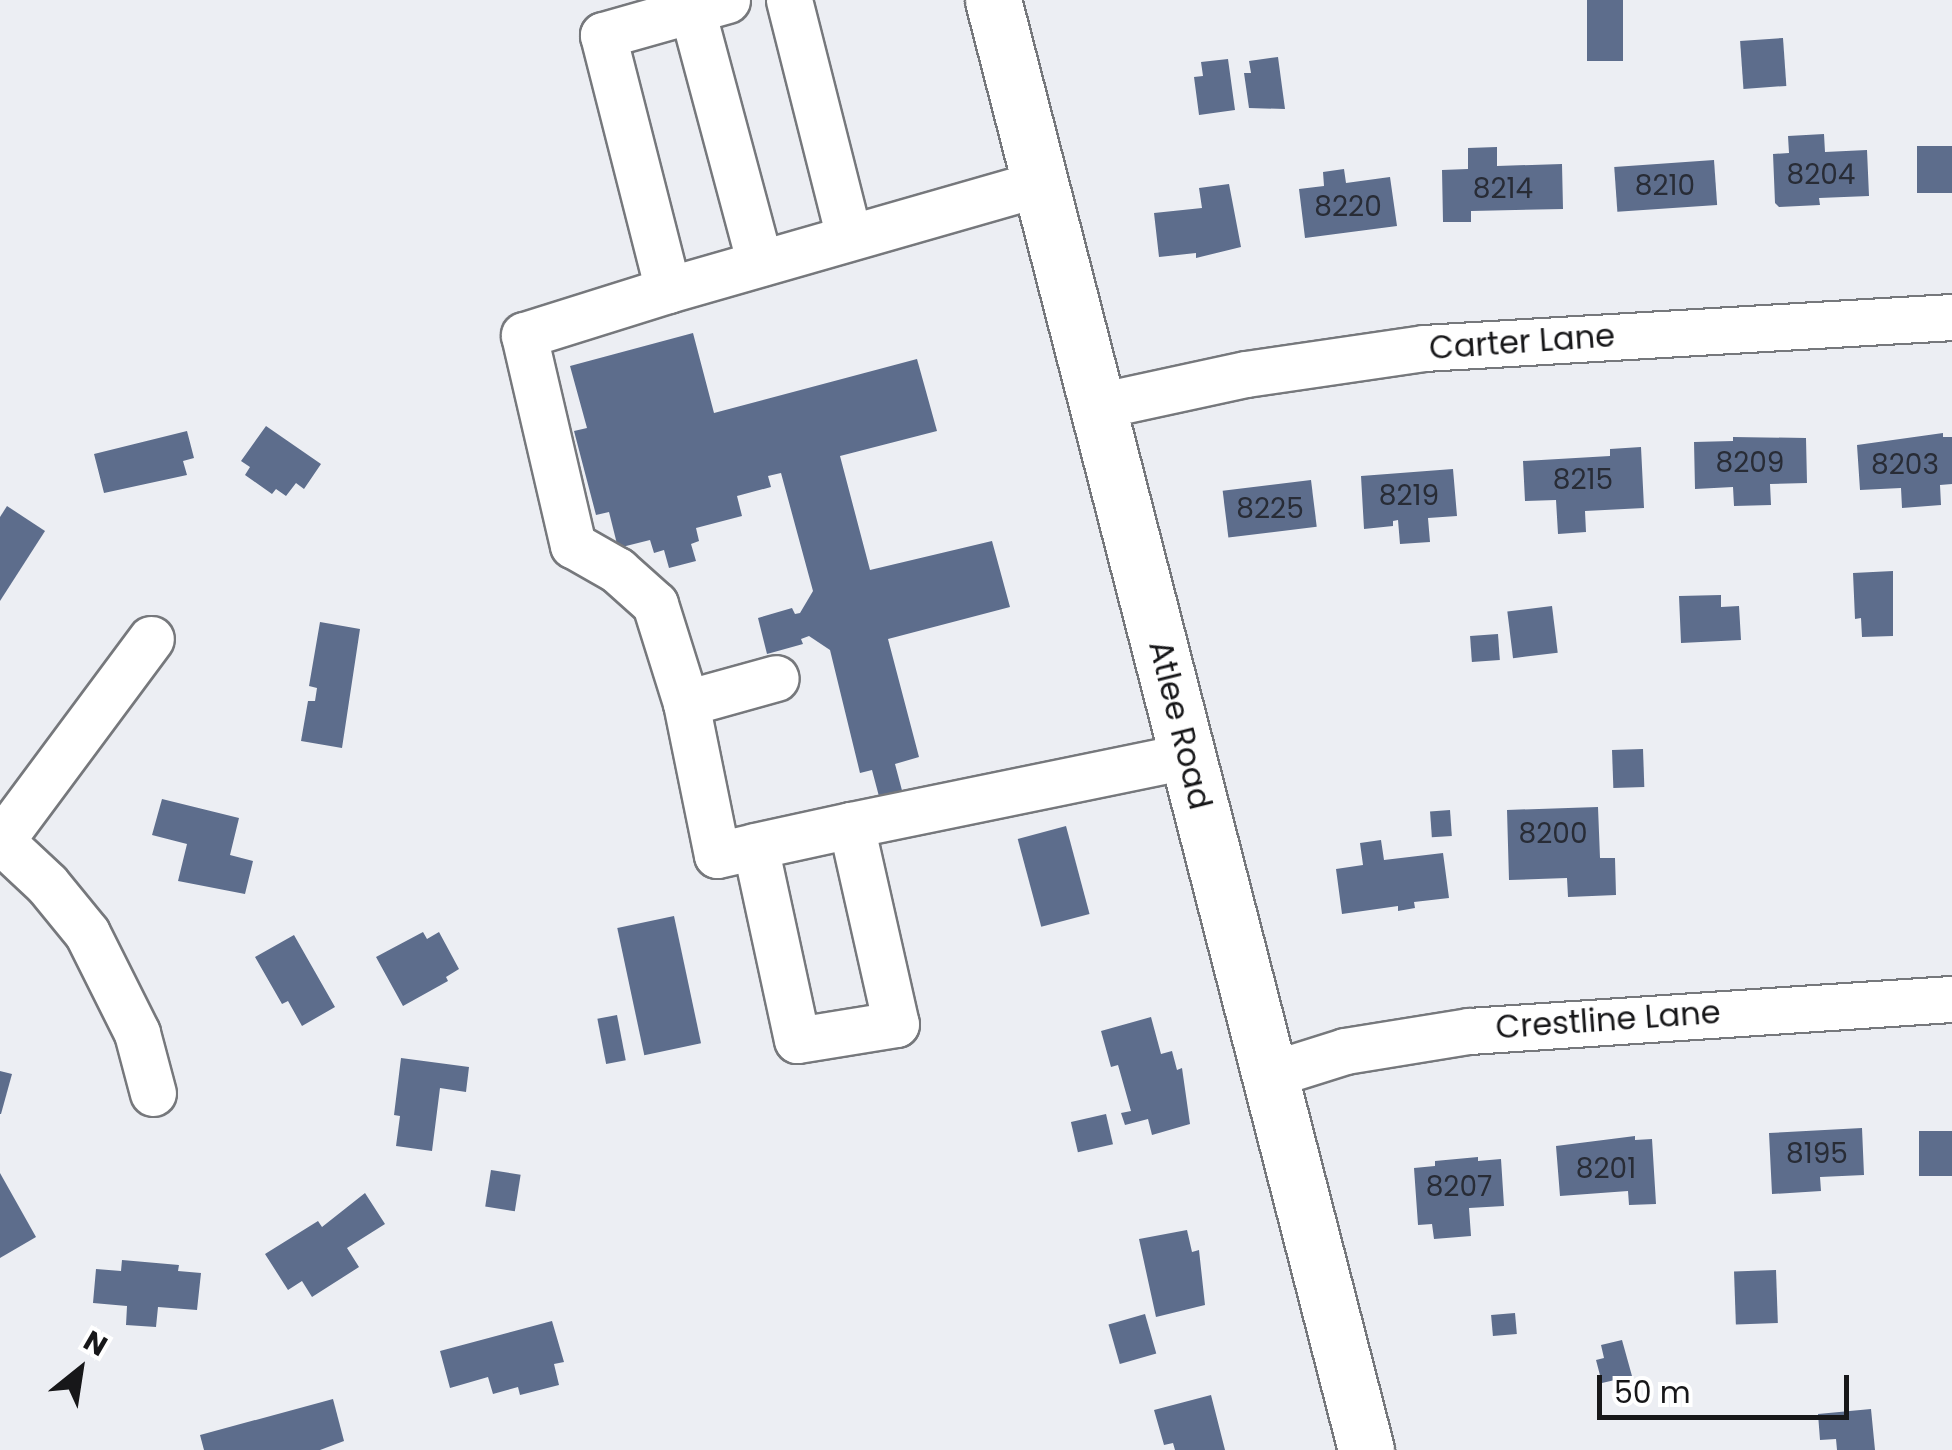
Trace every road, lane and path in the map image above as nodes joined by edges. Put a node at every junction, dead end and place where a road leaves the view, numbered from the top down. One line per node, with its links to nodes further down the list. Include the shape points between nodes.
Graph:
1 (789, 0): 5 (street)
2 (993, 0): 4 (main road, Atlee Road)
3 (709, 5): 6 (street); 7 (street, via 602,35)
4 (1040, 183): 5 (street); 9 (main road, Atlee Road)
5 (849, 236): 6 (street)
6 (760, 262): 7 (street)
7 (668, 290): 12 (street, via 524,335 573,546 617,570 655,604)
8 (1952, 317): 9 (street, Carter Lane, via 1424,348 1246,374)
9 (1098, 406): 13 (main road, Atlee Road)
10 (151, 639): 15 (street)
11 (776, 678): 12 (street)
12 (686, 704): 16 (street, via 717,856)
13 (1188, 756): 14 (street); 18 (main road, Atlee Road)
14 (851, 825): 16 (street); 16 (street, via 896,1024 797,1040)
15 (0, 842): 19 (street, via 87,933 137,1033)
16 (755, 846)
17 (1952, 999): 18 (street, Crestline Lane, via 1469,1031 1345,1052)
18 (1270, 1076): 20 (main road, Atlee Road)
19 (153, 1093)
20 (1366, 1450)

